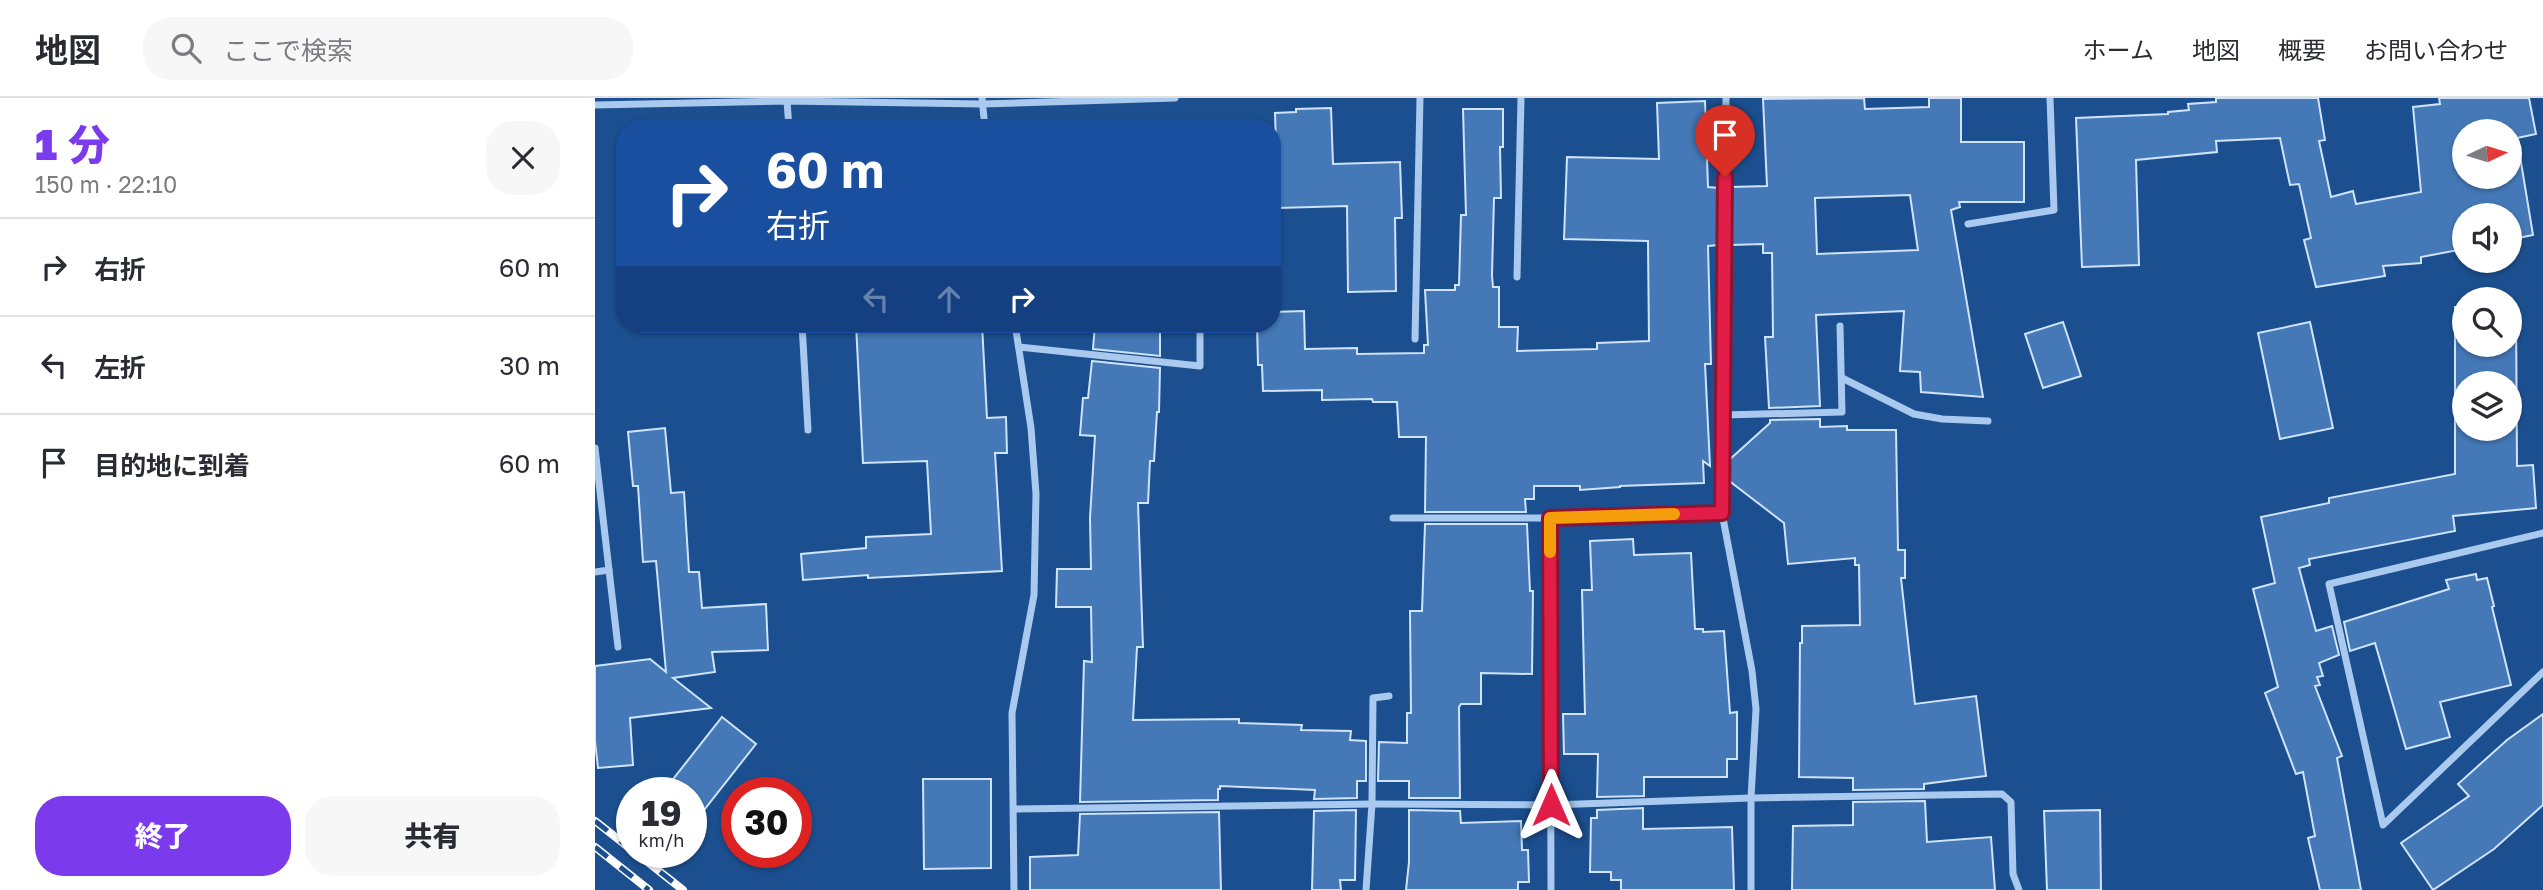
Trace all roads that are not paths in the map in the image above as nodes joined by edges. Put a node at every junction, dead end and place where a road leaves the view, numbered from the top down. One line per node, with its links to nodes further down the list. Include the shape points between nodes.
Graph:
1 (1175, 98): 8 (street)
2 (1420, 98): 18 (street)
3 (1521, 98): 13 (street)
4 (1726, 98): 21 (street)
5 (2050, 98): 12 (street, via 2054,210)
6 (764, 99): 7 (street); 9 (street)
7 (787, 101): 8 (street); 10 (street)
8 (982, 101): 11 (street)
9 (595, 104)
10 (788, 119)
11 (984, 119)
12 (1968, 224)
13 (1517, 277)
14 (1840, 326): 20 (street)
15 (802, 333): 23 (street)
16 (1017, 333): 19 (street)
17 (1200, 333): 19 (street, via 1199,366)
18 (1415, 339)
19 (1019, 347): 37 (street, via 1035,494 1034,596 1011,713)
20 (1842, 378): 21 (street, via 1842,412); 22 (street, via 1914,414)
21 (1724, 415): 25 (street)
22 (1988, 421)
23 (808, 430)
24 (595, 448): 29 (street)
25 (1722, 513): 27 (street); 34 (street, via 1756,709)
26 (1393, 517): 27 (street)
27 (1550, 518): 36 (street)
28 (2543, 533): 32 (street, via 2329,584 2383,825)
29 (609, 570): 30 (street); 31 (street)
30 (595, 572)
31 (618, 647)
32 (2543, 672)
33 (1389, 696): 35 (street, via 1373,698)
34 (1751, 798): 36 (street); 41 (street); 42 (street, via 2002,794 2011,802 2013,874)
35 (1372, 804): 36 (street); 37 (street); 39 (street)
36 (1551, 805): 40 (street)
37 (1014, 809): 38 (street)
38 (1014, 890)
39 (1366, 890)
40 (1551, 890)
41 (1751, 890)
42 (2019, 890)

